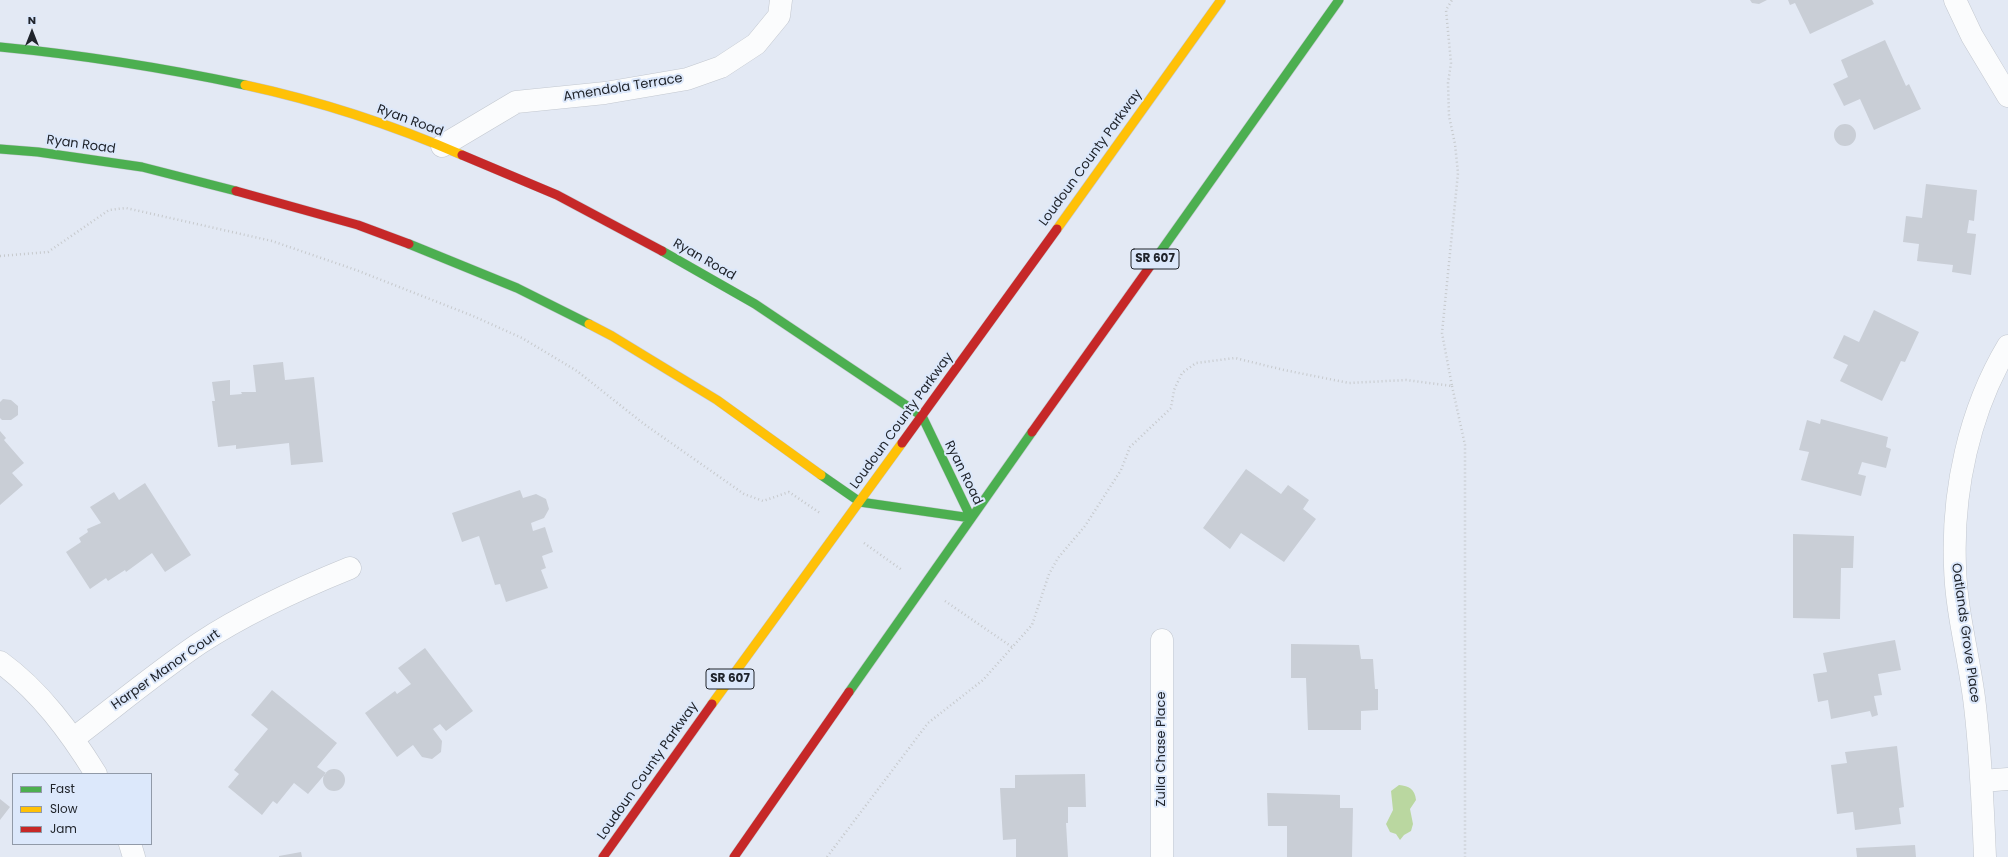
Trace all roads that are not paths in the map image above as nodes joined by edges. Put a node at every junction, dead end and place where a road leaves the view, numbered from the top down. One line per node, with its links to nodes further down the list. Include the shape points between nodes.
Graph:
1 (780, 0): 7 (street, Amendola Terrace, via 779,16 756,44 721,67 686,79 516,102)
2 (1221, 0): 10 (main road, Loudoun County Parkway / SR 607)
3 (1339, 0): 12 (main road, SR 607)
4 (1955, 0): 6 (street, via 1972,36)
5 (0, 47): 7 (main road, Ryan Road, via 175,70 276,92 358,116)
6 (2008, 96)
7 (442, 146): 10 (main road, Ryan Road, via 557,195 672,256 755,304)
8 (0, 149): 11 (main road, Ryan Road, via 142,167 261,197 358,225 517,288 612,336 717,400)
9 (2008, 346): 19 (street, Oatlands Grove Place, via 1999,360 1979,406 1964,460 1956,510 1955,566 1960,616 1975,705)
10 (922, 416): 11 (main road, Loudoun County Parkway / SR 607); 12 (main road, Ryan Road)
11 (860, 502): 12 (main road, Ryan Road); 22 (main road, Loudoun County Parkway / SR 607)
12 (971, 518): 23 (main road, SR 607)
13 (350, 568): 16 (street, Harper Manor Court, via 256,610 200,643)
14 (1162, 640): 24 (street, Zulla Chase Place)
15 (0, 662): 16 (street, via 43,701)
16 (74, 738): 17 (street)
17 (95, 773)
18 (2008, 779): 19 (street)
19 (1982, 781): 25 (street, Oatlands Grove Place)
20 (130, 845): 21 (street)
21 (134, 857)
22 (603, 857)
23 (734, 857)
24 (1162, 857)
25 (1985, 857)

